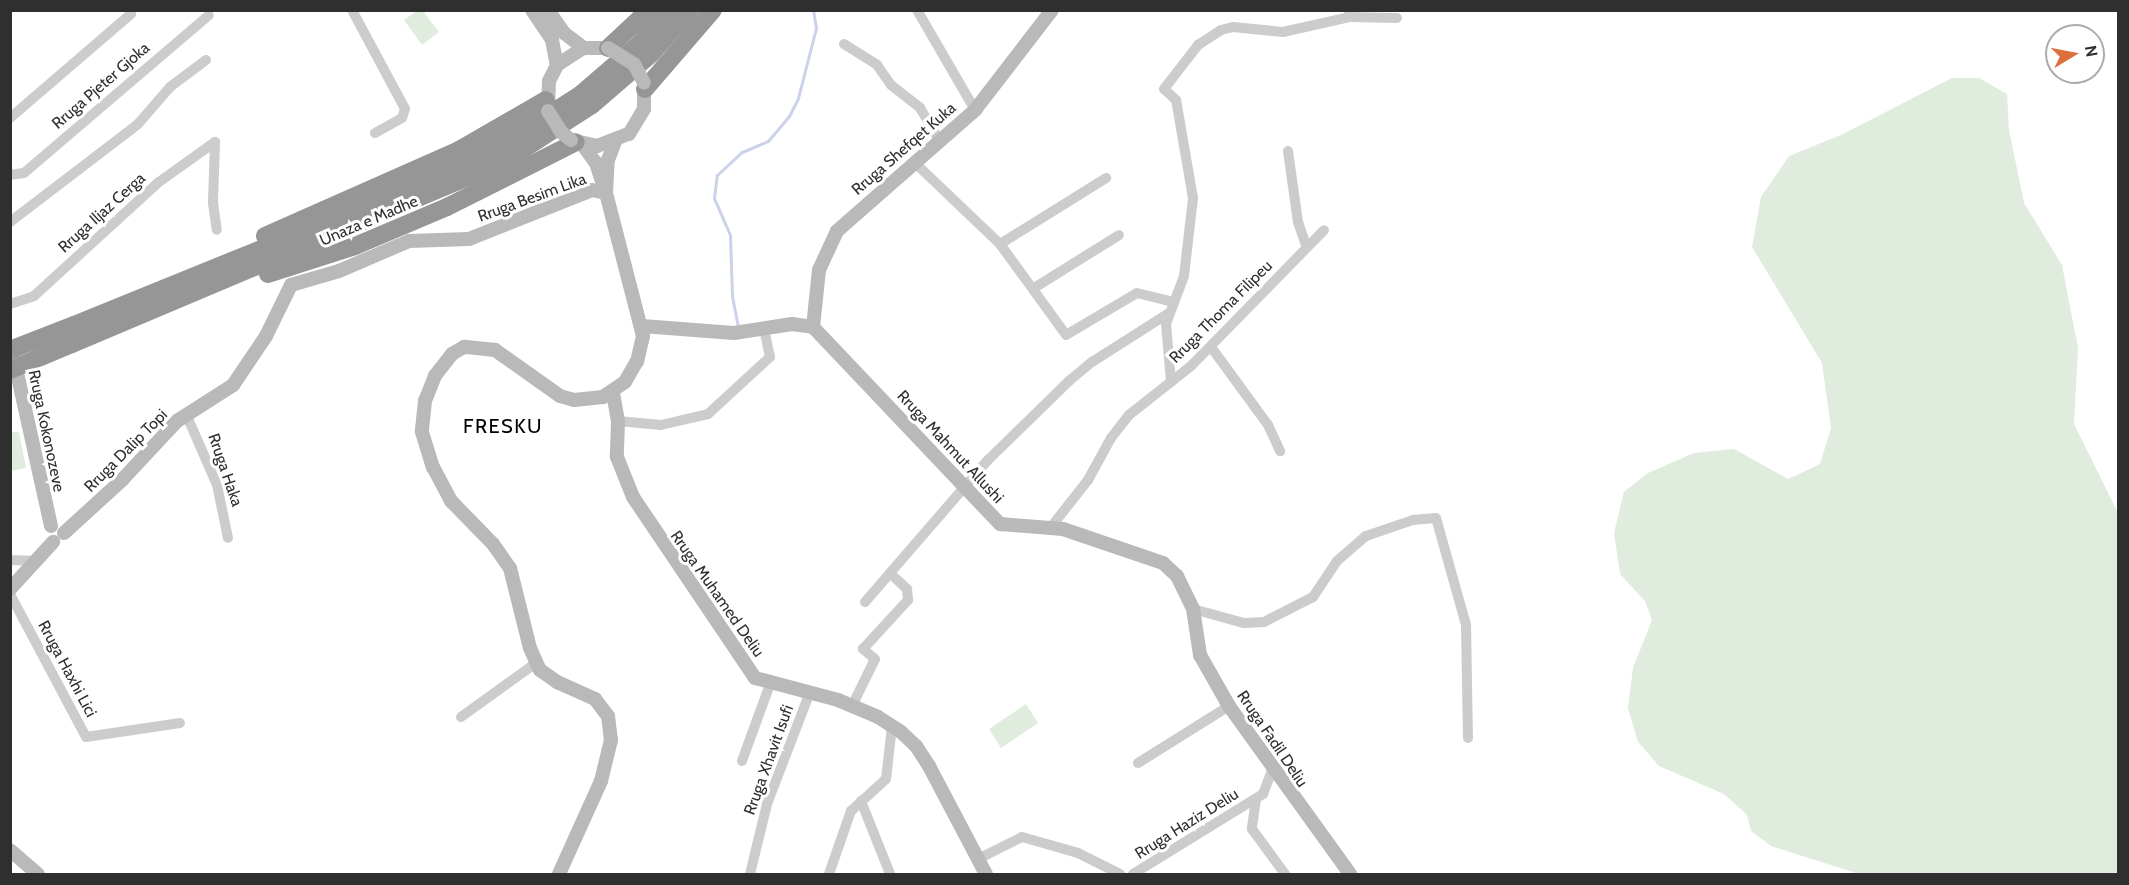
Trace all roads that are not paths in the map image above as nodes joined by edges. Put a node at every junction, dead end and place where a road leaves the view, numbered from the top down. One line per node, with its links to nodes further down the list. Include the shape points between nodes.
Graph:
1 (352, 10): 23 (street, via 405,109 402,118)
2 (532, 10): 18 (street, via 552,40)
3 (548, 10): 15 (street, via 564,33)
4 (649, 10): 16 (highway)
5 (670, 10): 40 (highway, via 639,44 580,95 503,144 394,195)
6 (690, 10): 41 (highway, Unaza e Madhe, via 651,54 592,105 505,161)
7 (713, 10): 19 (highway)
8 (917, 10): 21 (street)
9 (1052, 10): 21 (street, Rruga Shefqet Kuka)
10 (132, 14): 22 (street)
11 (1350, 14): 13 (street); 43 (street, via 1283,32 1233,27 1221,30 1198,45 1164,89 1176,100 1193,198 1185,276)
12 (208, 15): 29 (street, Rruga Pjeter Gjoka, via 24,173)
13 (1397, 18)
14 (844, 44): 24 (street, via 877,66 891,85 920,108)
15 (584, 48): 16 (street); 18 (street)
16 (608, 48): 19 (street, bridge, via 634,64)
17 (206, 60): 32 (street, via 170,87 138,124)
18 (557, 65): 20 (street)
19 (644, 86): 26 (street, via 641,118 629,134)
20 (546, 100): 25 (street, bridge, via 554,123); 40 (highway, via 494,133 309,215)
21 (975, 110): 24 (street, Rruga Shefqet Kuka)
22 (10, 118)
23 (375, 133)
24 (940, 141): 28 (street, Rruga Shefqet Kuka)
25 (576, 142): 26 (street); 31 (street, via 596,163); 41 (highway, via 495,186 355,246)
26 (615, 142): 31 (street, via 608,160)
27 (1288, 151): 38 (street, via 1298,222)
28 (914, 162): 37 (street); 45 (street, Rruga Shefqet Kuka, via 854,214 828,244 819,270)
29 (10, 175)
30 (1106, 178): 37 (street)
31 (608, 198): 36 (street, Rruga Besim Lika, via 592,190); 44 (street)
32 (10, 222)
33 (217, 230): 42 (street, Rruga Iljaz Cerga, via 213,203 214,142 159,182 34,296)
34 (1324, 230): 38 (street, Rruga Thoma Filipeu)
35 (1119, 235): 39 (street)
36 (468, 239): 52 (street, Rruga Dalip Topi, via 409,241 339,271 291,285 266,336 232,385)
37 (1000, 244): 39 (street)
38 (1306, 245): 48 (street, Rruga Thoma Filipeu)
39 (1034, 288): 43 (street, via 1066,335 1137,293)
40 (163, 289): 49 (highway, bridge, via 74,325)
41 (197, 293): 49 (highway, Unaza e Madhe, bridge, via 72,344)
42 (10, 304)
43 (1172, 307): 50 (street, via 1165,340); 55 (street, via 1084,368)
44 (642, 326): 46 (street, via 740,332); 51 (street, via 637,361)
45 (813, 327): 46 (street, via 792,324); 55 (street, Rruga Mahmut Allushi)
46 (764, 329): 53 (street, via 770,357 708,414 661,425)
47 (10, 342): 49 (street, Rruga Kokonozeve)
48 (1211, 347): 50 (street, Rruga Thoma Filipeu); 54 (street, via 1268,425)
49 (12, 363): 57 (street, Rruga Kokonozeve, via 51,526 58,526)
50 (1171, 382): 56 (street, Rruga Thoma Filipeu, via 1119,426 1088,480)
51 (613, 393): 53 (street, Rruga Muhamed Deliu); 65 (street, via 595,399 566,399 504,354 478,346 452,354 428,390 422,432 430,459 451,501 493,544 510,568)
52 (186, 414): 57 (street, Rruga Dalip Topi); 58 (street, Rruga Haka, via 218,485)
53 (618, 421): 66 (street, Rruga Muhamed Deliu, via 617,457 641,512 755,678)
54 (1280, 451)
55 (964, 486): 56 (street, Rruga Mahmut Allushi, via 1000,524); 61 (street)
56 (1051, 527): 64 (street, Rruga Mahmut Allushi, via 1154,558 1177,576)
57 (58, 538): 60 (street, Rruga Dalip Topi)
58 (228, 538)
59 (10, 561): 60 (street)
60 (37, 561): 62 (street, Rruga Dalip Topi)
61 (890, 573): 63 (street); 68 (street, via 907,589 908,600 863,649 875,659)
62 (10, 592): 71 (street, Rruga Haxhi Lici, via 86,737)
63 (865, 602)
64 (1193, 609): 69 (street, Rruga Fadil Deliu, via 1200,655); 73 (street, via 1244,623 1264,622 1313,597 1337,561 1366,536 1419,519 1436,518 1466,625)
65 (536, 663): 70 (street); 82 (street, via 551,679 600,704 611,731 601,781)
66 (770, 684): 67 (street, Rruga Muhamed Deliu); 74 (street)
67 (810, 692): 68 (street, Rruga Muhamed Deliu); 83 (street, Rruga Xhavit Isufi, via 767,804)
68 (852, 706): 72 (street, Rruga Muhamed Deliu)
69 (1229, 706): 75 (street); 76 (street, Rruga Fadil Deliu)
70 (461, 717)
71 (180, 723)
72 (892, 726): 78 (street, via 886,779); 80 (street, Rruga Muhamed Deliu, via 916,746)
73 (1468, 738)
74 (742, 760)
75 (1138, 763)
76 (1272, 771): 77 (street, Rruga Haziz Deliu, via 1266,790); 90 (street, Rruga Fadil Deliu)
77 (1256, 799): 88 (street, Rruga Haziz Deliu); 89 (street, Rruga Haziz Deliu, via 1252,829)
78 (861, 801): 84 (street, via 852,811); 85 (street)
79 (10, 850): 81 (street)
80 (978, 859): 86 (street, Rruga Muhamed Deliu); 87 (street, via 1022,837 1078,853)
81 (38, 874)
82 (559, 874)
83 (750, 874)
84 (830, 874)
85 (890, 874)
86 (986, 874)
87 (1120, 874)
88 (1133, 874)
89 (1285, 874)
90 (1350, 874)

